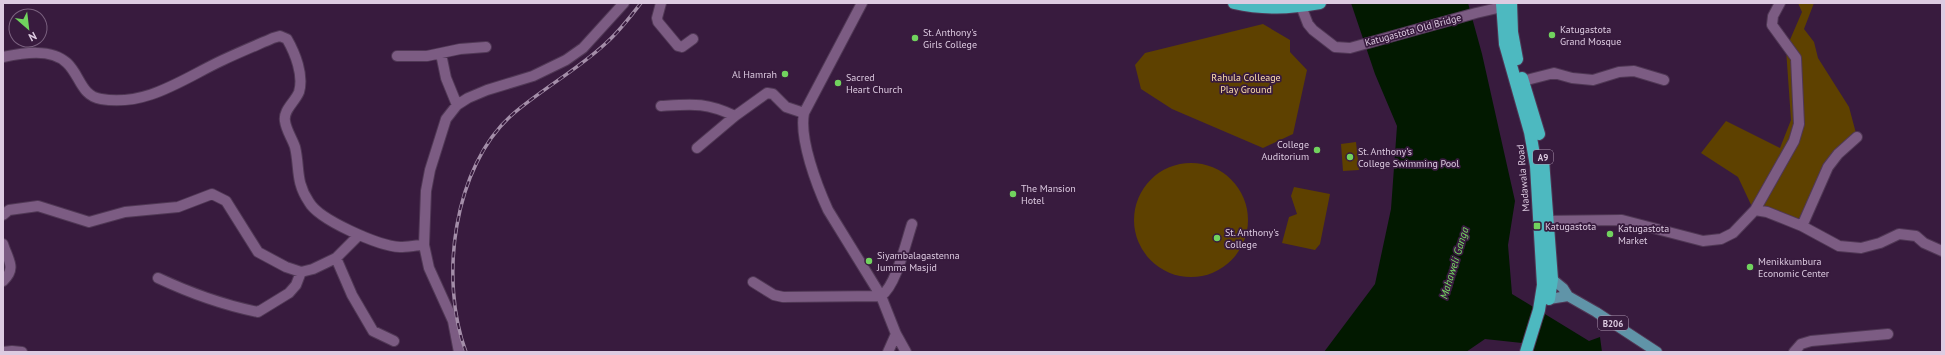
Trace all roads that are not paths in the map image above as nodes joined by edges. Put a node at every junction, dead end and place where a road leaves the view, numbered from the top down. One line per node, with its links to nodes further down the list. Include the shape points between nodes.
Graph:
1 (624, 3): 16 (street, via 582,48 566,60 533,76 487,90)
2 (661, 3): 9 (street, via 658,22 678,46 682,47)
3 (862, 3): 18 (street)
4 (1234, 3): 8 (highway, via 1271,9)
5 (1317, 3): 8 (highway)
6 (1780, 3): 22 (street, via 1773,16 1772,25 1776,34 1796,58 1799,124 1794,141)
7 (1504, 4): 8 (street, Katugastota Old Bridge, via 1350,48 1335,47 1313,30 1308,24); 15 (highway, Madawala Road / A9); 24 (highway, Madawala Road / A9, via 1506,49 1534,147)
8 (1302, 6)
9 (693, 39)
10 (486, 47): 11 (street, via 460,49)
11 (442, 54): 12 (street); 16 (street, via 446,78)
12 (397, 56)
13 (3, 57): 27 (street, via 21,53 50,54 67,63 90,95 100,99 126,101 157,93 273,38 280,36 287,39 295,55 299,91 286,112 284,121 295,147 298,181 316,211)
14 (1664, 80): 15 (street, via 1634,71 1619,72 1593,80 1554,73)
15 (1523, 81): 24 (highway, Madawala Road / A9, via 1542,150)
16 (457, 105): 29 (street, via 446,119 430,170 426,191)
17 (661, 106): 19 (street, via 697,104 718,107)
18 (804, 113): 19 (street, via 786,107 773,94 767,93); 37 (street, via 802,123 816,183 828,210)
19 (735, 116): 21 (street)
20 (1856, 138): 26 (street, via 1828,167)
21 (697, 148)
22 (1755, 210): 24 (street, via 1733,233 1721,239 1702,241 1622,220); 26 (street)
23 (3, 215): 32 (street, via 9,210 38,206 89,222 125,212 178,207 212,194 226,201 258,252)
24 (1544, 221): 36 (highway, Madawala Road / A9)
25 (912, 224): 37 (street, via 894,277)
26 (1802, 226): 30 (street, via 1839,246 1861,248 1899,234 1916,236 1924,243)
27 (359, 236): 29 (street, via 400,247); 31 (street)
28 (3, 244): 34 (street, via 12,269)
29 (424, 244): 45 (street, via 429,268 452,321)
30 (1942, 251)
31 (336, 258): 32 (street); 42 (street, via 352,295 373,331)
32 (301, 272): 33 (street, via 290,293 258,312 184,290)
33 (158, 278)
34 (3, 281)
35 (753, 282): 37 (street, via 774,295 783,297)
36 (1548, 282): 38 (main road, B206, via 1563,288); 39 (highway, Madawala Road / A9)
37 (881, 296): 40 (street)
38 (1568, 296): 39 (main road); 50 (main road, B206)
39 (1543, 306): 48 (highway, Madawala Road / A9); 49 (highway, Madawala Road / A9)
40 (896, 334): 46 (street); 47 (street)
41 (1888, 334): 51 (street, via 1811,341 1801,344)
42 (394, 341)
43 (3, 352): 44 (street)
44 (22, 352)
45 (459, 352)
46 (888, 352)
47 (906, 352)
48 (1526, 352)
49 (1535, 352)
50 (1657, 352)
51 (1794, 352)

